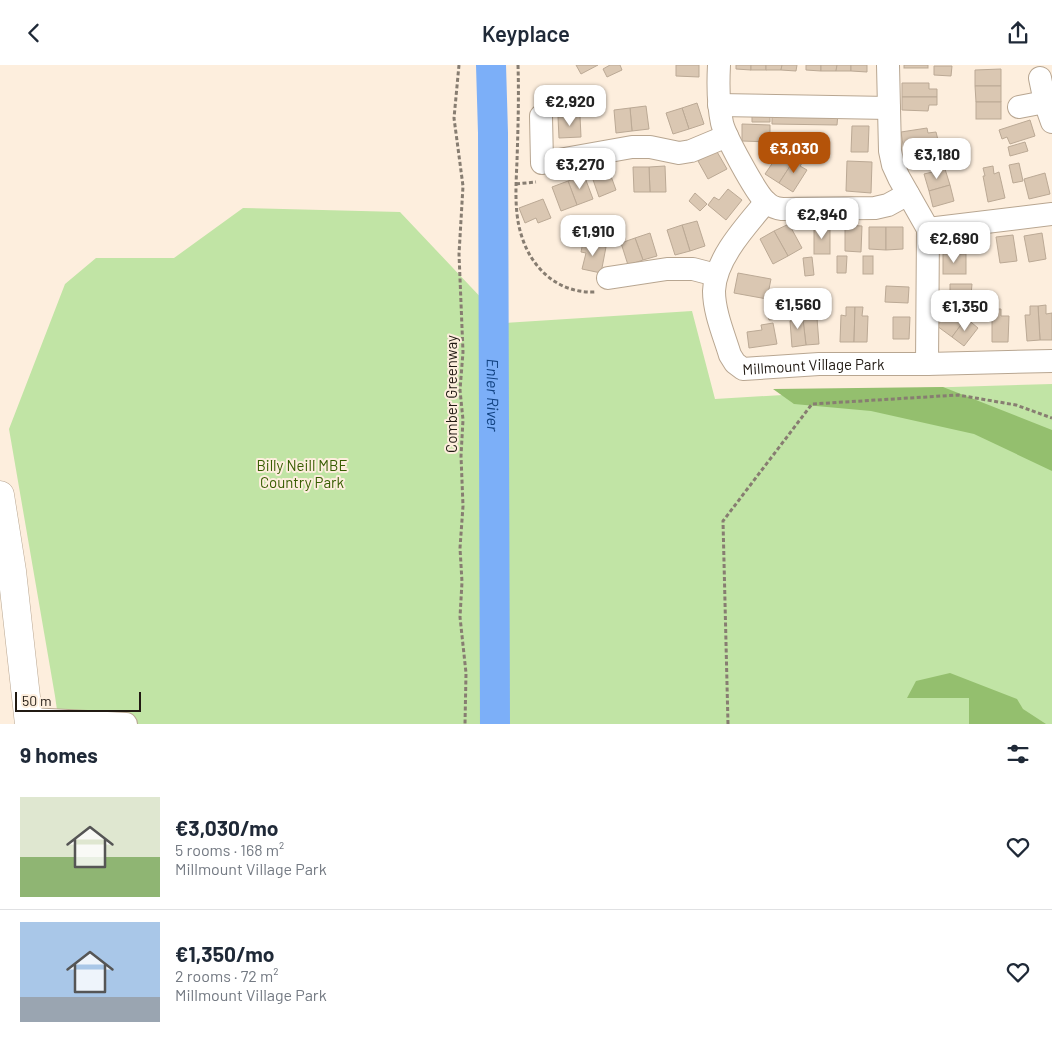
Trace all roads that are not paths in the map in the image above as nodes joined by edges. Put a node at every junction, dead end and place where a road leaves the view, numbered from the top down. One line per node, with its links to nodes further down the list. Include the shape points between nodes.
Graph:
1 (719, 65): 4 (street)
2 (888, 65): 6 (street)
3 (1040, 78): 7 (street)
4 (719, 105): 6 (street); 9 (street)
5 (1019, 107): 7 (street)
6 (889, 108): 10 (street, via 893,165)
7 (1049, 112)
8 (540, 116): 9 (street, via 542,172 632,147 679,153 691,151)
9 (727, 136): 11 (street)
10 (908, 194): 11 (street, via 888,205 868,209 782,209); 13 (street)
11 (766, 202): 14 (street, Millmount Village Park, via 722,260)
12 (1052, 214): 13 (street)
13 (928, 229): 17 (street)
14 (716, 275): 15 (street, via 693,269 667,269); 17 (street, Millmount Village Park, via 716,306 730,355 734,363 743,369 819,364)
15 (608, 278)
16 (1052, 361): 17 (street, Millmount Village Park)
17 (926, 364)
18 (0, 495): 19 (highway)
19 (29, 721): 20 (street)
20 (126, 724)

